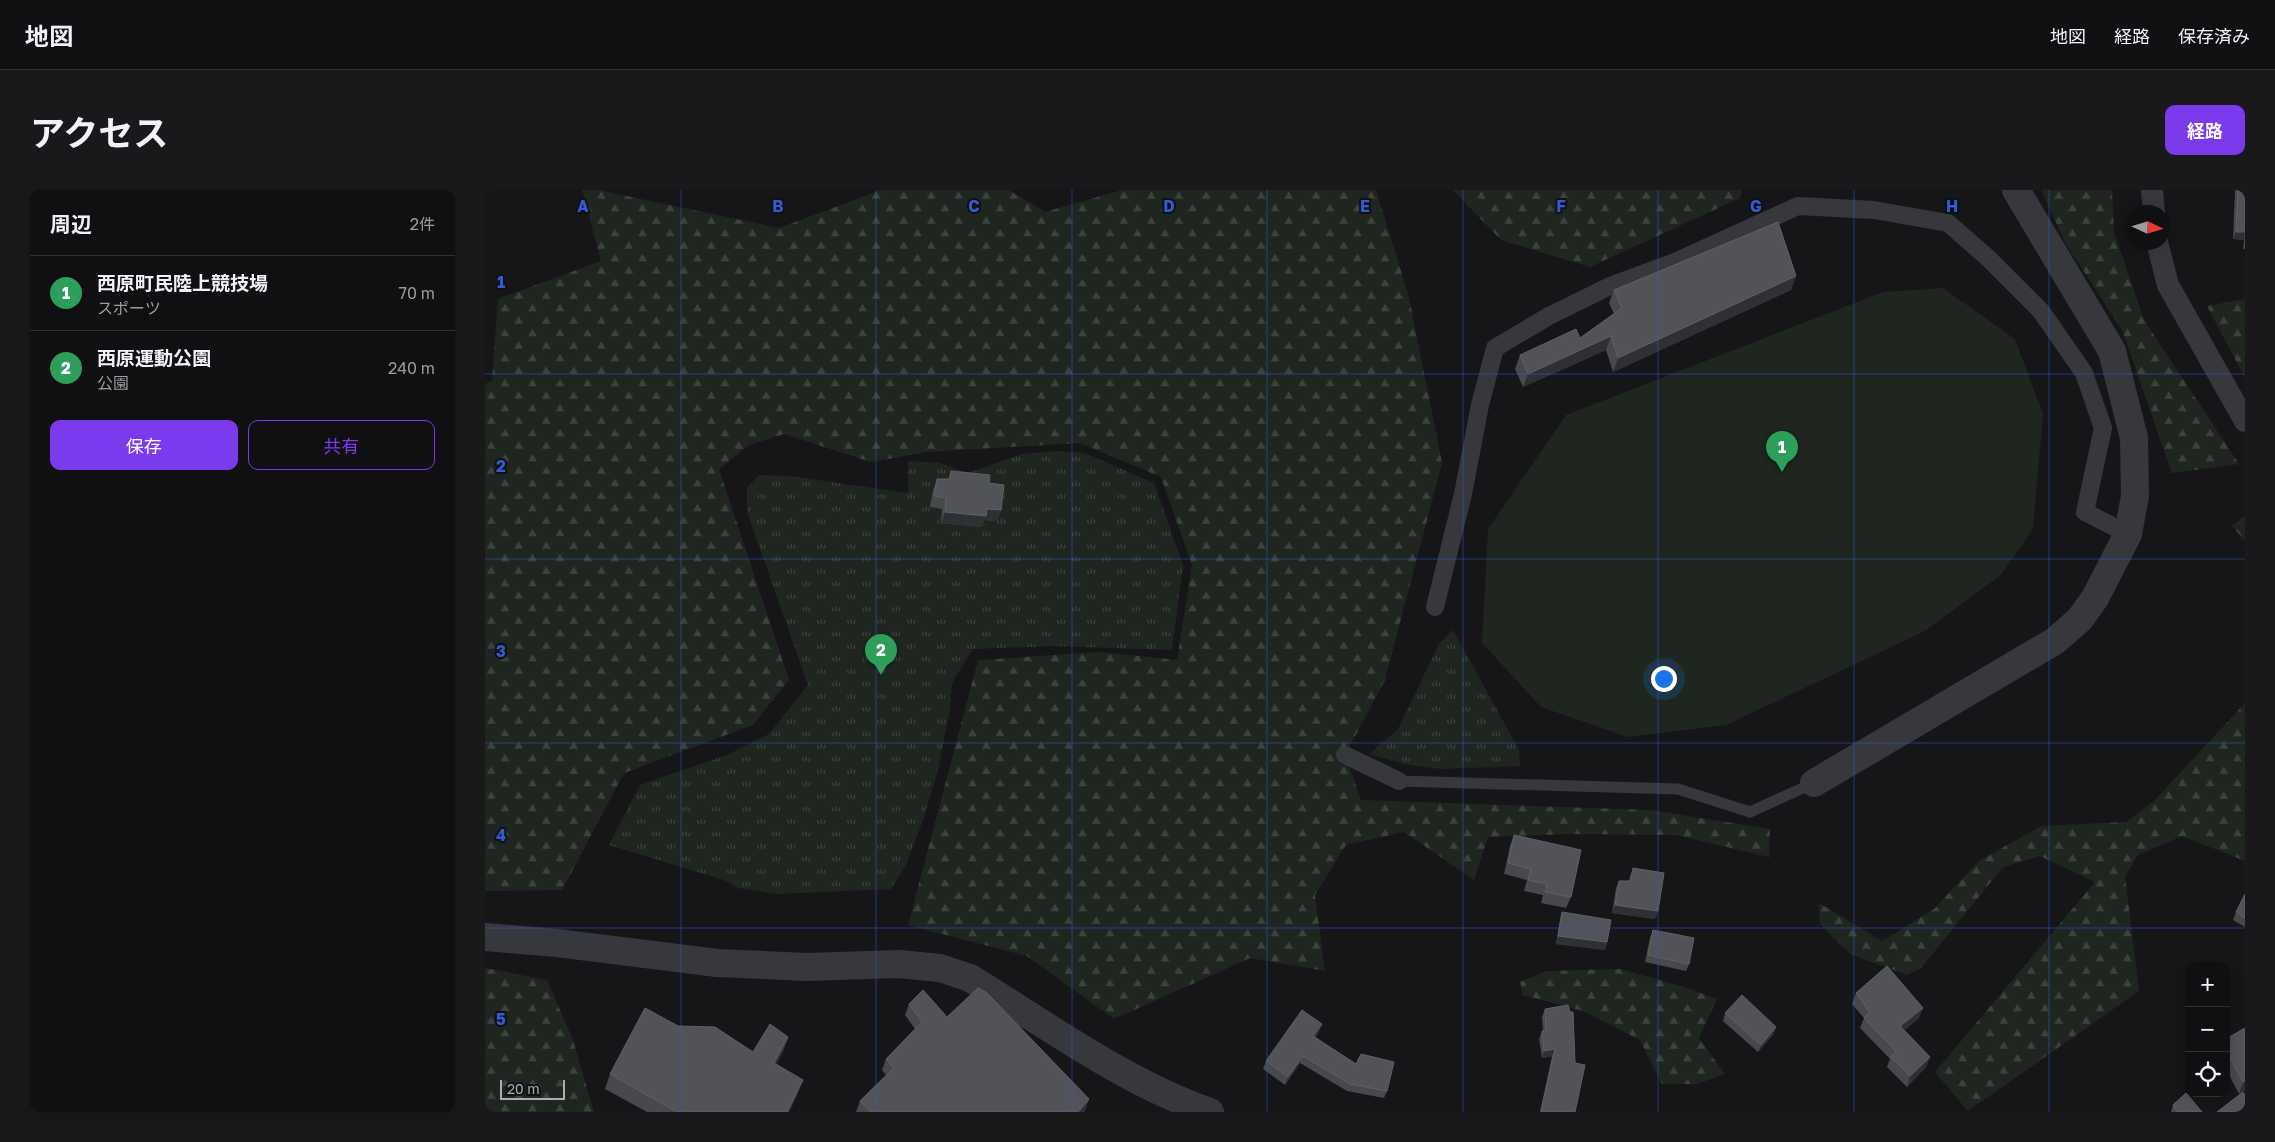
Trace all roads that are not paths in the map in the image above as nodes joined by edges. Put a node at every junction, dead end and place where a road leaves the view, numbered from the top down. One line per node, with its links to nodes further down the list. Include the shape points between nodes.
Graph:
1 (2015, 190): 6 (street, via 2112,351 2134,438 2135,496)
2 (2153, 190): 3 (street)
3 (2154, 205)
4 (2159, 250): 5 (street, via 2168,285)
5 (2245, 421)
6 (2128, 534): 7 (street, via 2085,512 2103,428 2084,373 2041,311 1989,258 1948,224 1874,210 1798,206 1675,262 1610,286 1549,316 1495,348); 10 (street, via 2095,598 2080,619 2055,641)
7 (1435, 607)
8 (1345, 755): 9 (street)
9 (1399, 781): 10 (lane, via 1678,789 1751,812)
10 (1814, 783)
11 (485, 937): 12 (street, via 717,963 807,967 899,964 940,968 969,978 1141,1083)
12 (1210, 1112)

